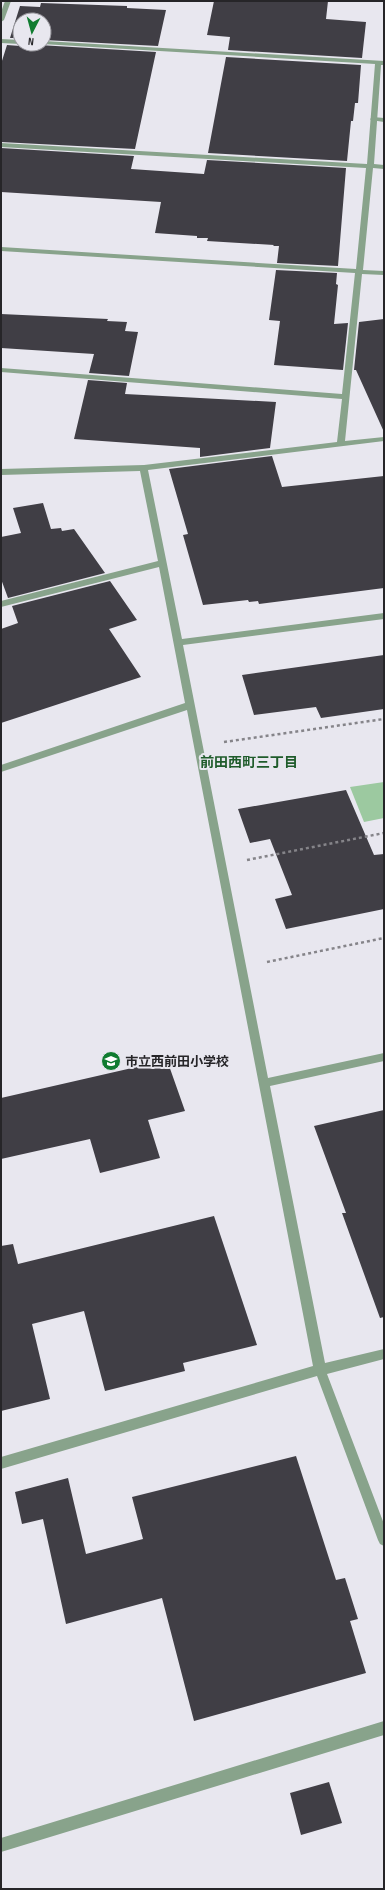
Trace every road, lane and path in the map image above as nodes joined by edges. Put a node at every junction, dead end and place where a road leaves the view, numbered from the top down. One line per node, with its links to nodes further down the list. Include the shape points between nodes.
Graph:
1 (8, 1): 2 (street)
2 (1, 20)
3 (1, 41): 4 (street)
4 (12, 42)
5 (52, 43): 6 (street)
6 (381, 63): 7 (street)
7 (373, 119): 8 (street); 10 (street)
8 (384, 120)
9 (1, 145): 10 (street)
10 (370, 166): 11 (street); 13 (street)
11 (384, 167)
12 (1, 249): 13 (street)
13 (358, 272): 14 (street); 16 (street)
14 (384, 273)
15 (1, 370): 16 (street)
16 (346, 397): 18 (street)
17 (384, 439): 18 (street)
18 (341, 444): 19 (street)
19 (144, 468): 20 (street); 21 (street)
20 (1, 472)
21 (162, 563): 22 (street); 24 (street)
22 (1, 604)
23 (384, 616): 24 (street)
24 (178, 643): 25 (street)
25 (190, 705): 27 (street); 28 (street)
26 (384, 719): 27 (path)
27 (198, 746): 30 (street)
28 (1, 769)
29 (384, 833): 30 (path)
30 (221, 865): 32 (street)
31 (384, 938): 32 (path)
32 (241, 968): 34 (street)
33 (384, 1057): 34 (street)
34 (264, 1083): 36 (street)
35 (384, 1354): 36 (street)
36 (320, 1370): 37 (street); 38 (street)
37 (1, 1463)
38 (384, 1540)
39 (384, 1728): 40 (street)
40 (1, 1845)

